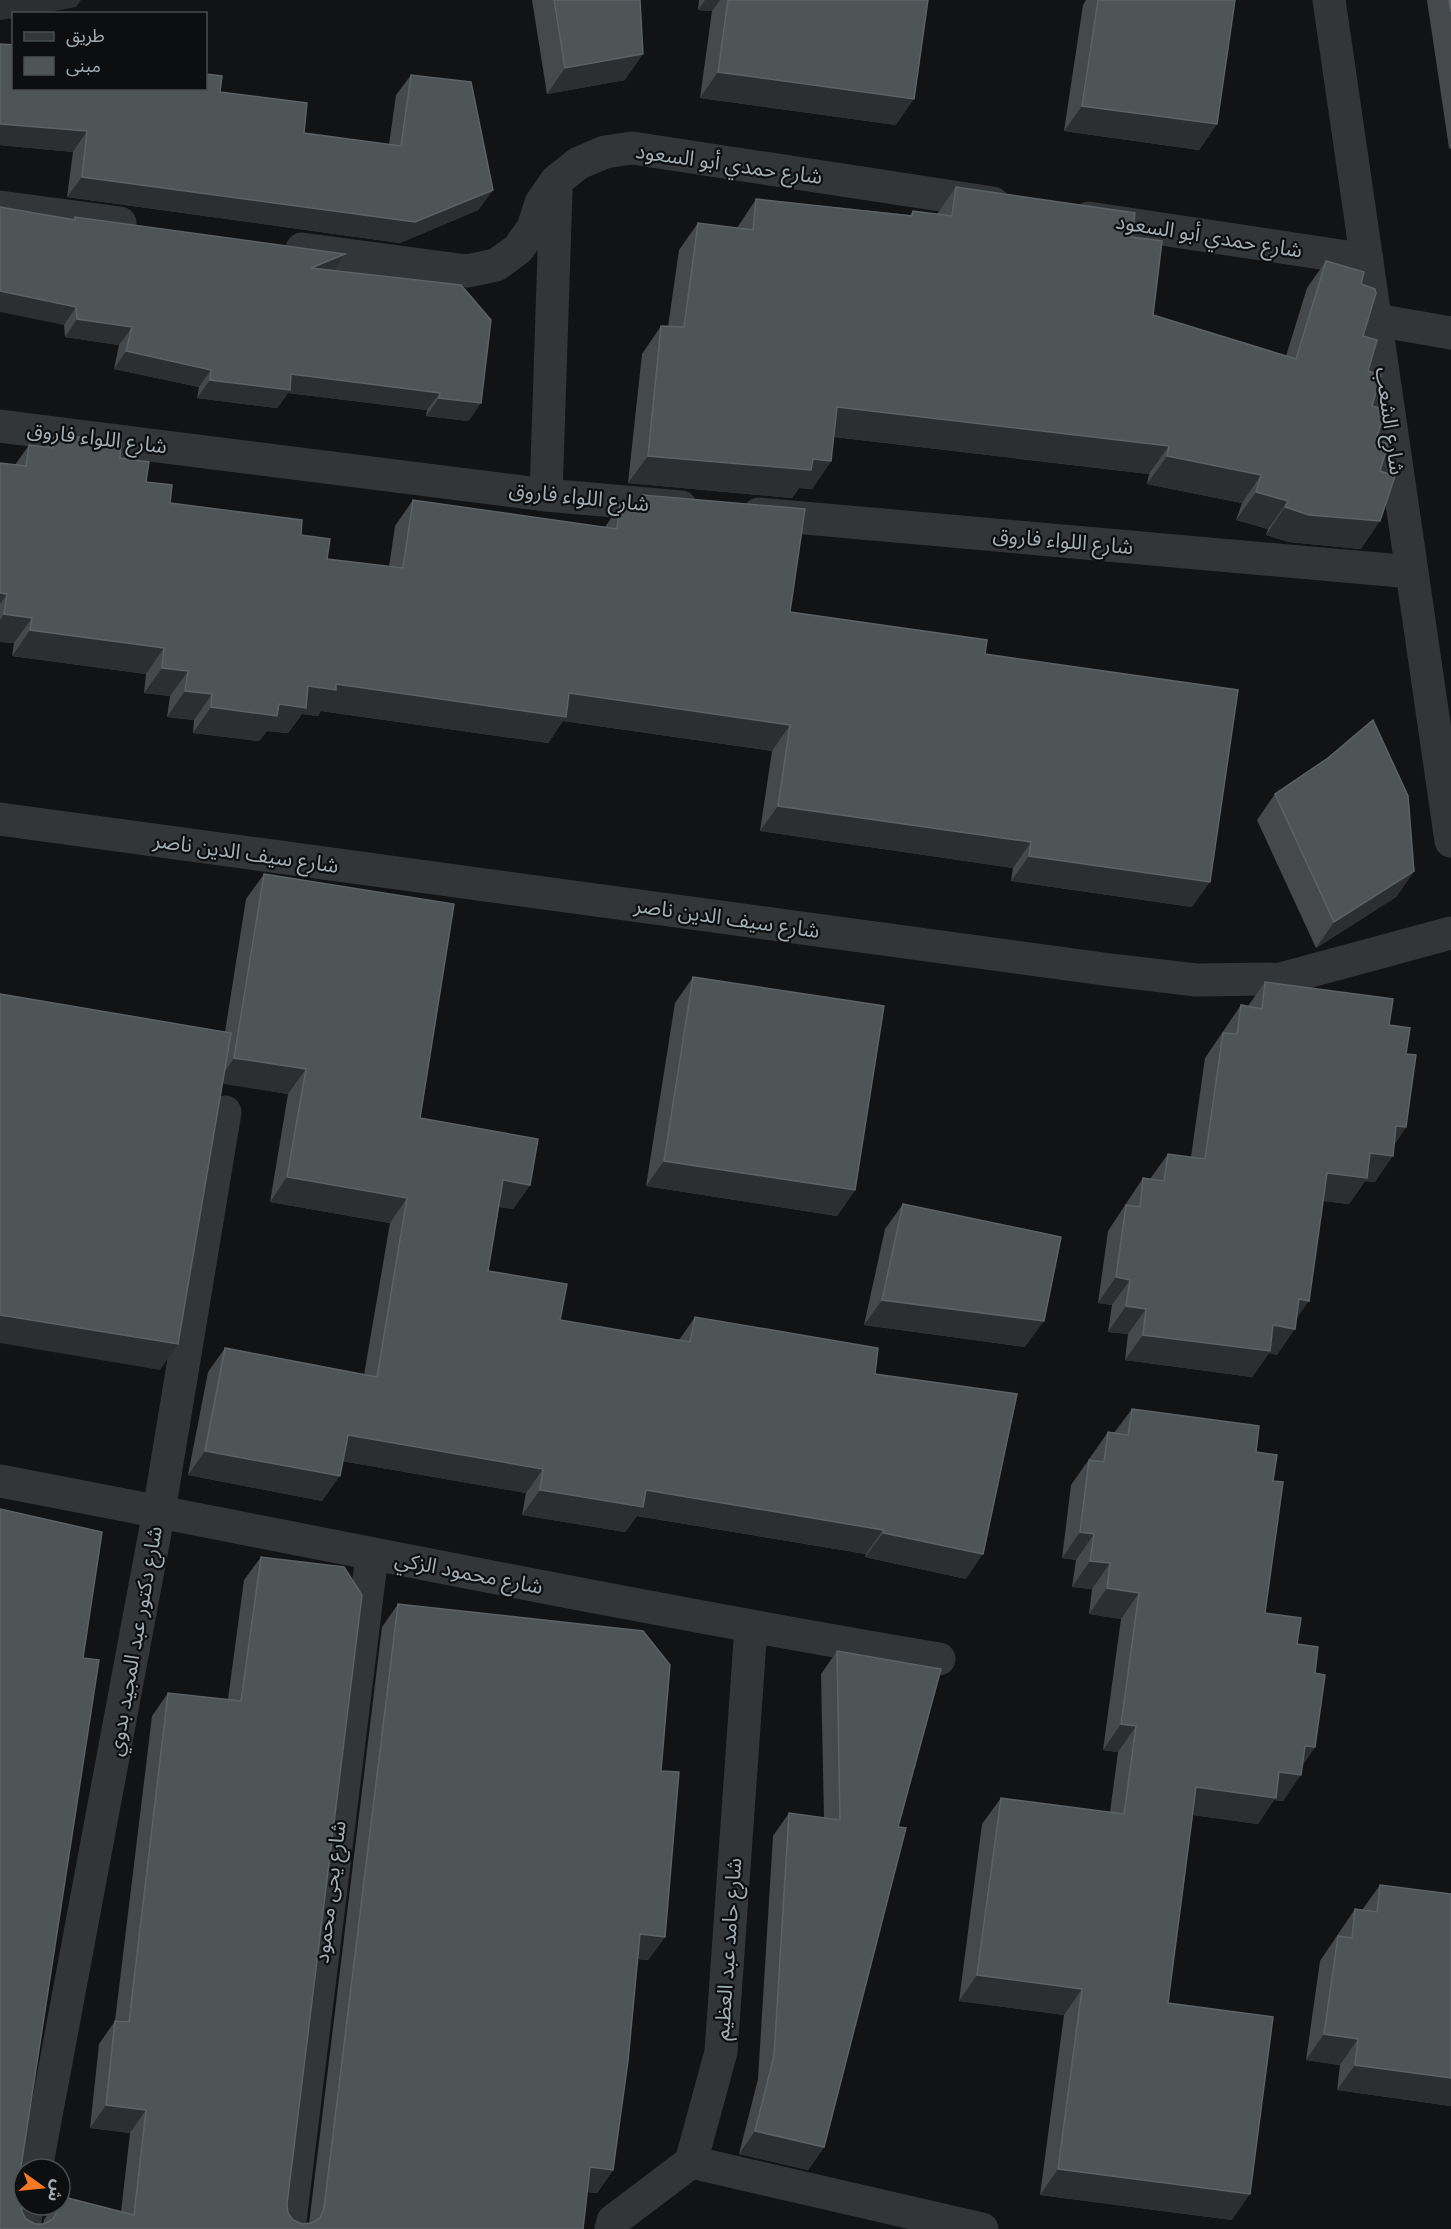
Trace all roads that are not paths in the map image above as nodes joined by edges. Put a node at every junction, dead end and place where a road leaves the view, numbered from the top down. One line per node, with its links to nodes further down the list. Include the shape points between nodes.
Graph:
1 (1329, 0): 8 (street, شارع الشعب)
2 (556, 181): 4 (street, شارع حمدي أبو السعود, via 579,163 605,152 632,148); 7 (street, شارع حمدي أبو السعود, via 518,249 496,265 467,272); 12 (street)
3 (0, 207): 6 (street)
4 (1023, 208)
5 (1059, 213): 8 (street, شارع حمدي أبو السعود)
6 (152, 228)
7 (268, 244)
8 (1367, 260): 9 (street, شارع الشعب)
9 (1376, 320): 10 (street); 13 (street, شارع الشعب)
10 (1451, 333)
11 (0, 426): 12 (street, شارع اللواء فاروق)
12 (546, 495): 13 (street, شارع اللواء فاروق)
13 (1412, 572): 15 (street, شارع الشعب)
14 (0, 819): 16 (street, شارع سيف الدين ناصر, via 1196,980 1281,979)
15 (1451, 841)
16 (1451, 933)
17 (225, 1112): 19 (street, شارع دكتور عبد المجيد بدوي)
18 (0, 1480): 19 (street, شارع محمود الزكي)
19 (159, 1511): 20 (street, شارع محمود الزكي); 23 (street, شارع دكتور عبد المجيد بدوي)
20 (372, 1555): 21 (street, شارع محمود الزكي); 25 (street, شارع يحى محمود)
21 (750, 1627): 22 (street, شارع محمود الزكي); 24 (street, شارع حامد عبد العظيم, via 721,2052)
22 (939, 1659)
23 (38, 2157)
24 (691, 2162): 26 (street, via 613,2221); 27 (street)
25 (289, 2229)
26 (611, 2229)
27 (982, 2229)

